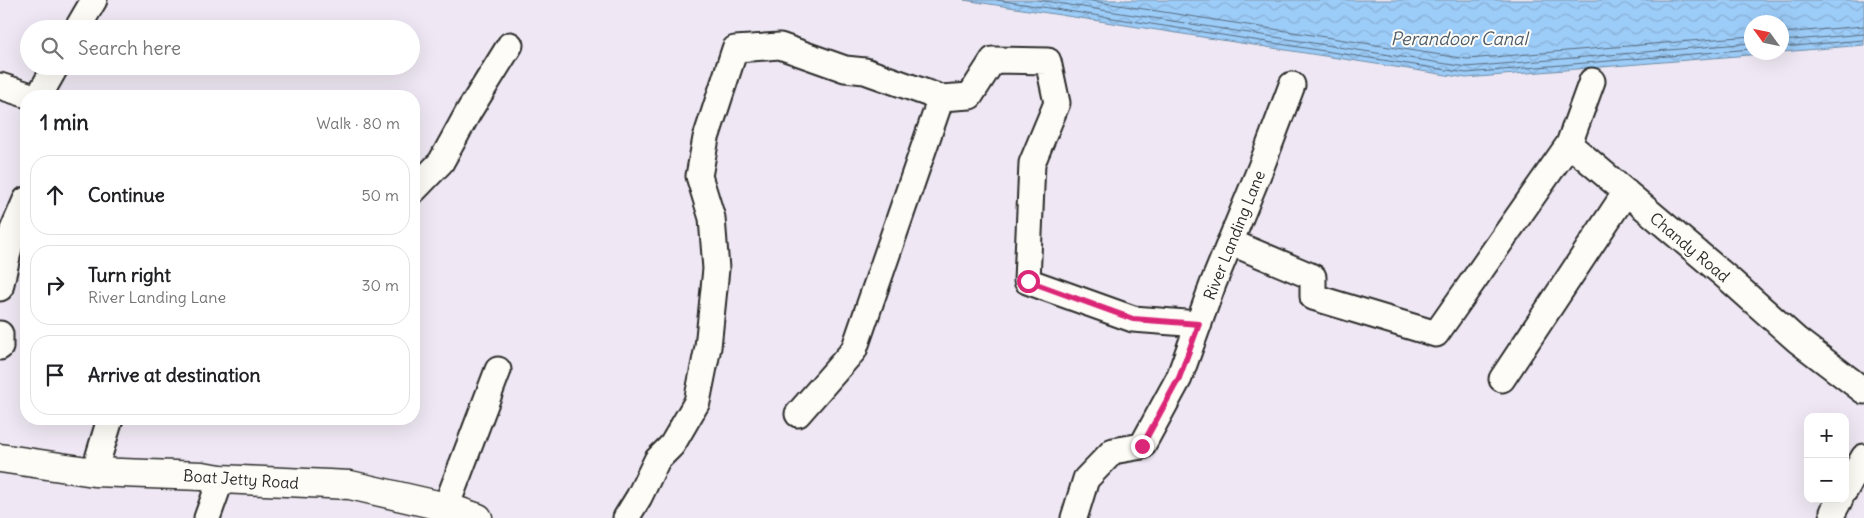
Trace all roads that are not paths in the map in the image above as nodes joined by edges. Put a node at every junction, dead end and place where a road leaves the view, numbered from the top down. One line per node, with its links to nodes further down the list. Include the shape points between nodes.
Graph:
1 (94, 0): 2 (street)
2 (82, 20)
3 (510, 45): 12 (street, via 441,162)
4 (51, 75): 8 (street)
5 (1592, 81): 11 (street)
6 (1292, 85): 15 (street, River Landing Lane)
7 (0, 86): 9 (street)
8 (43, 90)
9 (20, 92)
10 (941, 98): 17 (street, via 970,96 993,60 1048,61 1058,103 1032,163 1028,281 1133,319); 23 (street, via 854,350); 33 (street, via 866,71 845,69 780,46 736,49 706,138 699,176 712,218 716,269 708,346 696,402 672,444 658,460)
11 (1569, 144): 13 (street, Chandy Road); 15 (street, via 1436,334 1313,297 1313,277)
12 (420, 184)
13 (1626, 192): 21 (street); 22 (street, Chandy Road, via 1797,340)
14 (20, 214): 16 (street, via 13,230)
15 (1230, 242): 17 (street, River Landing Lane)
16 (0, 288)
17 (1199, 324): 34 (street, River Landing Lane, via 1179,378 1142,446 1113,451 1086,479)
18 (0, 334): 19 (street)
19 (0, 347)
20 (498, 370): 30 (street)
21 (1502, 379)
22 (1864, 391)
23 (798, 414)
24 (108, 425): 27 (street)
25 (1864, 457): 29 (street)
26 (0, 458): 27 (street, Boat Jetty Road)
27 (94, 472): 28 (street, Boat Jetty Road)
28 (222, 479): 30 (street, Boat Jetty Road, via 350,485); 31 (street)
29 (1849, 483)
30 (446, 507): 32 (street, Boat Jetty Road)
31 (207, 518)
32 (478, 518)
33 (626, 518)
34 (1074, 518)

